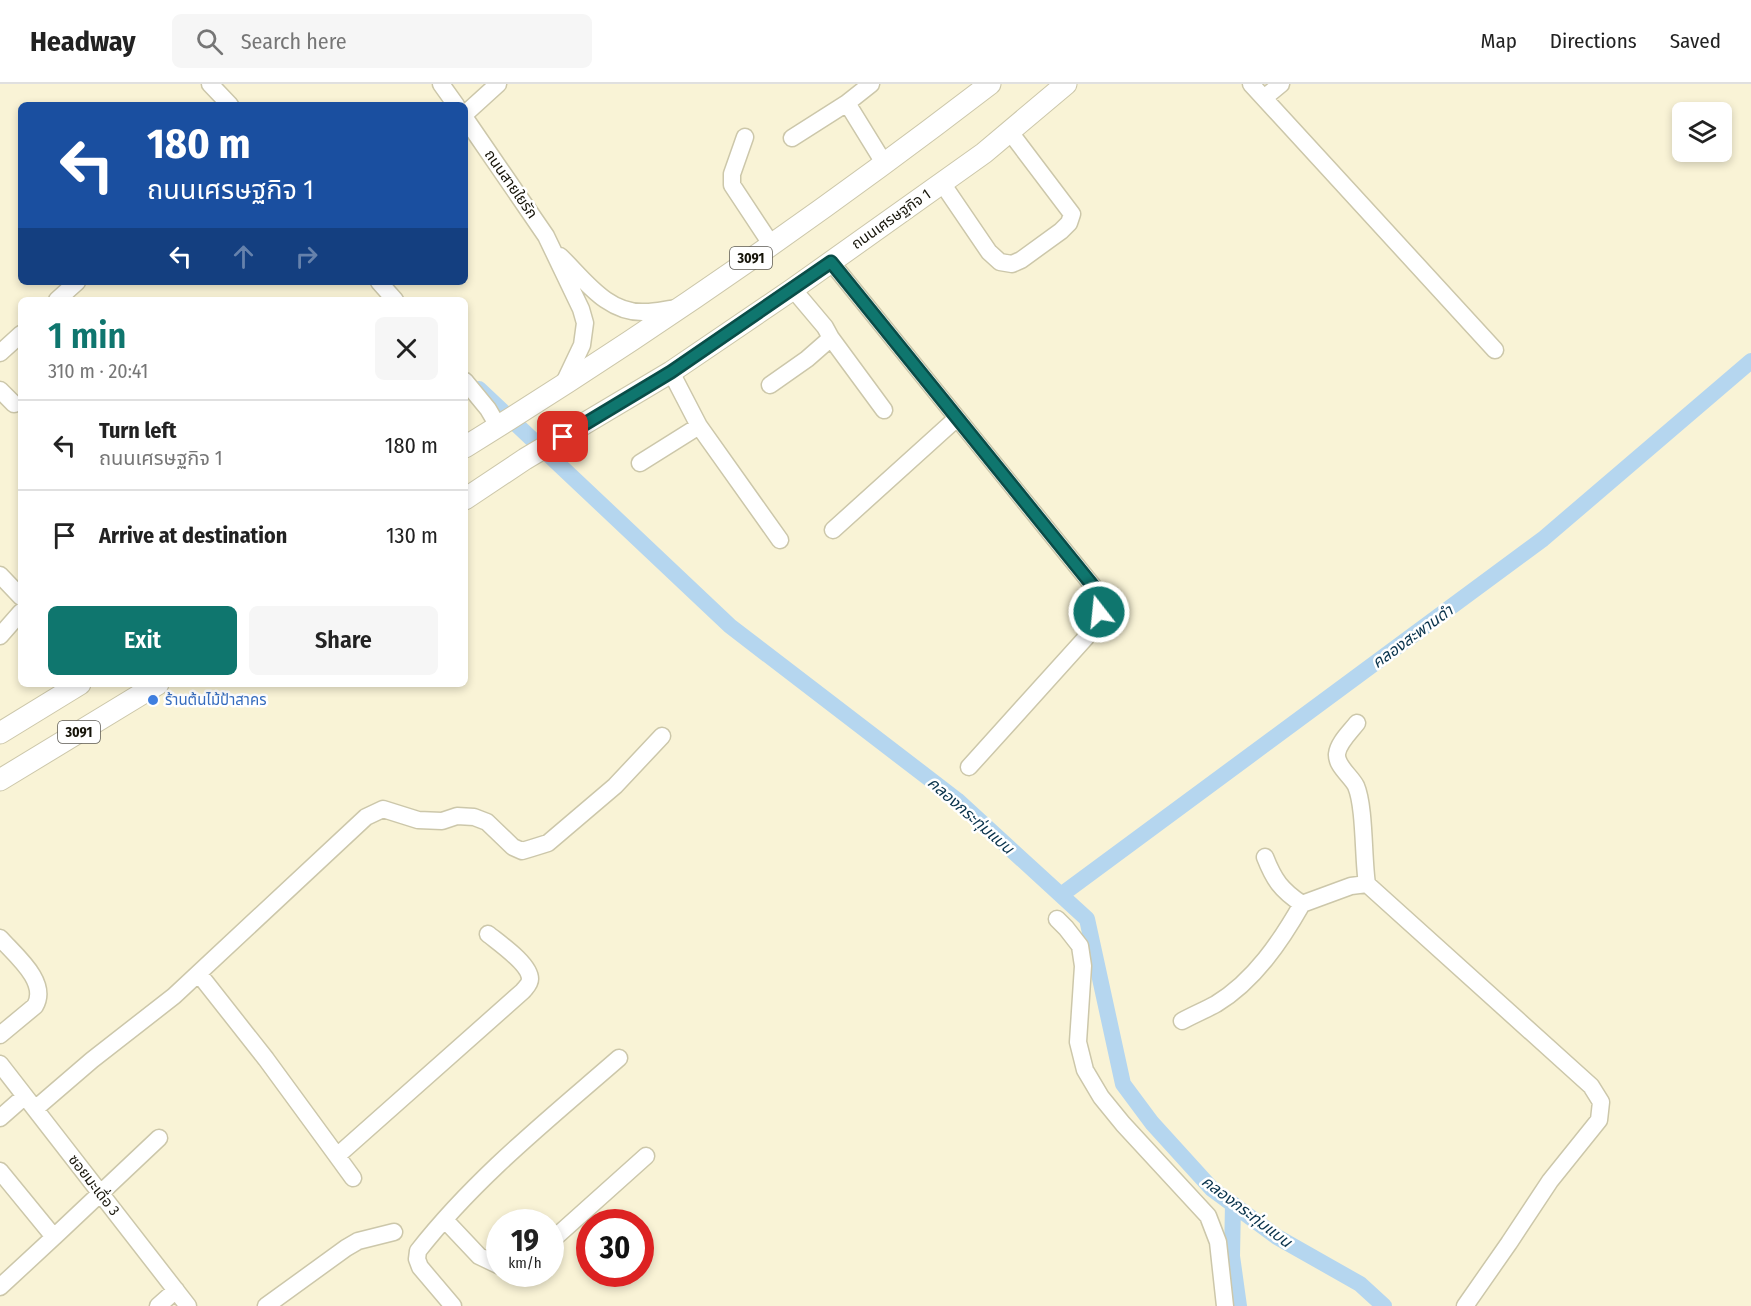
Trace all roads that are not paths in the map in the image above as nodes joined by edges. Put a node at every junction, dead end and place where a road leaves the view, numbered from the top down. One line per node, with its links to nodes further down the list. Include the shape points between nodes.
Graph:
1 (210, 84): 10 (street)
2 (441, 84): 11 (street)
3 (498, 84): 13 (street)
4 (871, 84): 12 (street)
5 (990, 84): 18 (main road, 3091)
6 (1066, 84): 15 (main road, ถนนเศรษฐกิจ 1)
7 (1251, 84): 9 (street)
8 (1281, 84): 9 (street)
9 (1264, 98): 31 (street)
10 (227, 102)
11 (454, 102)
12 (847, 103): 17 (street); 18 (street)
13 (468, 113)
14 (468, 120): 21 (street, ถนนสายใยรัก)
15 (1010, 132): 19 (main road, ถนนเศรษฐกิจ 1); 19 (street, via 1072,214 1061,231 1021,260 1012,264 1000,262)
16 (745, 137): 20 (street, via 732,185)
17 (792, 138)
18 (884, 163): 20 (main road, 3091)
19 (942, 183): 22 (main road, ถนนเศรษฐกิจ 1)
20 (771, 244): 28 (main road, 3091)
21 (555, 251): 28 (street, ถนนสายใยรัก, via 601,298 622,308 642,312); 36 (street, ถนนสายใยรัก, via 585,323 582,345)
22 (831, 262): 25 (main road, ถนนเศรษฐกิจ 1); 40 (street)
23 (74, 285): 26 (street)
24 (382, 285): 27 (street)
25 (793, 289): 30 (street); 33 (main road, ถนนเศรษฐกิจ 1)
26 (60, 297)
27 (392, 297)
28 (678, 308): 36 (main road, 3091)
29 (18, 337): 32 (street)
30 (831, 338): 34 (street); 39 (street)
31 (1495, 350)
32 (0, 353)
33 (671, 372): 42 (street); 45 (main road, ถนนเศรษฐกิจ 1)
34 (770, 384)
35 (468, 385): 41 (street)
36 (563, 385): 41 (main road, 3091)
37 (0, 390): 38 (street)
38 (14, 404)
39 (884, 410)
40 (957, 418): 46 (street); 57 (street, via 1093,586 1099,612 1090,633)
41 (500, 424): 43 (main road, 3091)
42 (699, 426): 44 (street); 47 (street)
43 (468, 440)
44 (640, 463)
45 (468, 497)
46 (833, 530)
47 (780, 540)
48 (0, 574): 49 (street)
49 (18, 594)
50 (18, 615): 51 (street)
51 (0, 636)
52 (75, 687): 55 (main road, 3091)
53 (153, 687): 58 (main road, 3091)
54 (1357, 723): 60 (street, via 1341,743 1337,759 1356,787)
55 (0, 733)
56 (662, 736): 65 (street, via 615,786 548,843 522,851 487,822 474,817 418,820 383,809 366,817)
57 (969, 767)
58 (0, 780)
59 (1265, 857): 61 (street, via 1274,879)
60 (1366, 884): 61 (street); 90 (street, via 1591,1086 1601,1102 1599,1120 1550,1181)
61 (1302, 904): 66 (street, via 1282,938 1241,984 1217,1003)
62 (1056, 919): 89 (street, via 1080,946 1082,956 1078,1042 1085,1070 1123,1124 1208,1216 1218,1242)
63 (488, 934): 73 (street, via 524,965 530,983)
64 (0, 938): 67 (street, via 33,976 39,990 35,1006)
65 (199, 974): 70 (street); 73 (street)
66 (1182, 1021)
67 (0, 1035)
68 (620, 1058): 78 (street, via 494,1167)
69 (0, 1064): 70 (street, ซอยมะเดื่อ 3)
70 (30, 1102): 71 (street); 77 (street, ซอยมะเดื่อ 3)
71 (0, 1118)
72 (159, 1138): 77 (street)
73 (337, 1156): 76 (street)
74 (646, 1156): 79 (street)
75 (0, 1171): 81 (street)
76 (353, 1178)
77 (100, 1195): 81 (street); 84 (street, ซอยมะเดื่อ 3)
78 (445, 1220): 82 (street); 88 (street, via 418,1251 417,1259)
79 (564, 1229)
80 (394, 1232): 87 (street, via 358,1241)
81 (54, 1236): 83 (street)
82 (486, 1259)
83 (0, 1287)
84 (176, 1290): 85 (street); 86 (street, ซอยมะเดื่อ 3)
85 (158, 1306)
86 (188, 1306)
87 (266, 1306)
88 (453, 1306)
89 (1225, 1306)
90 (1465, 1306)

